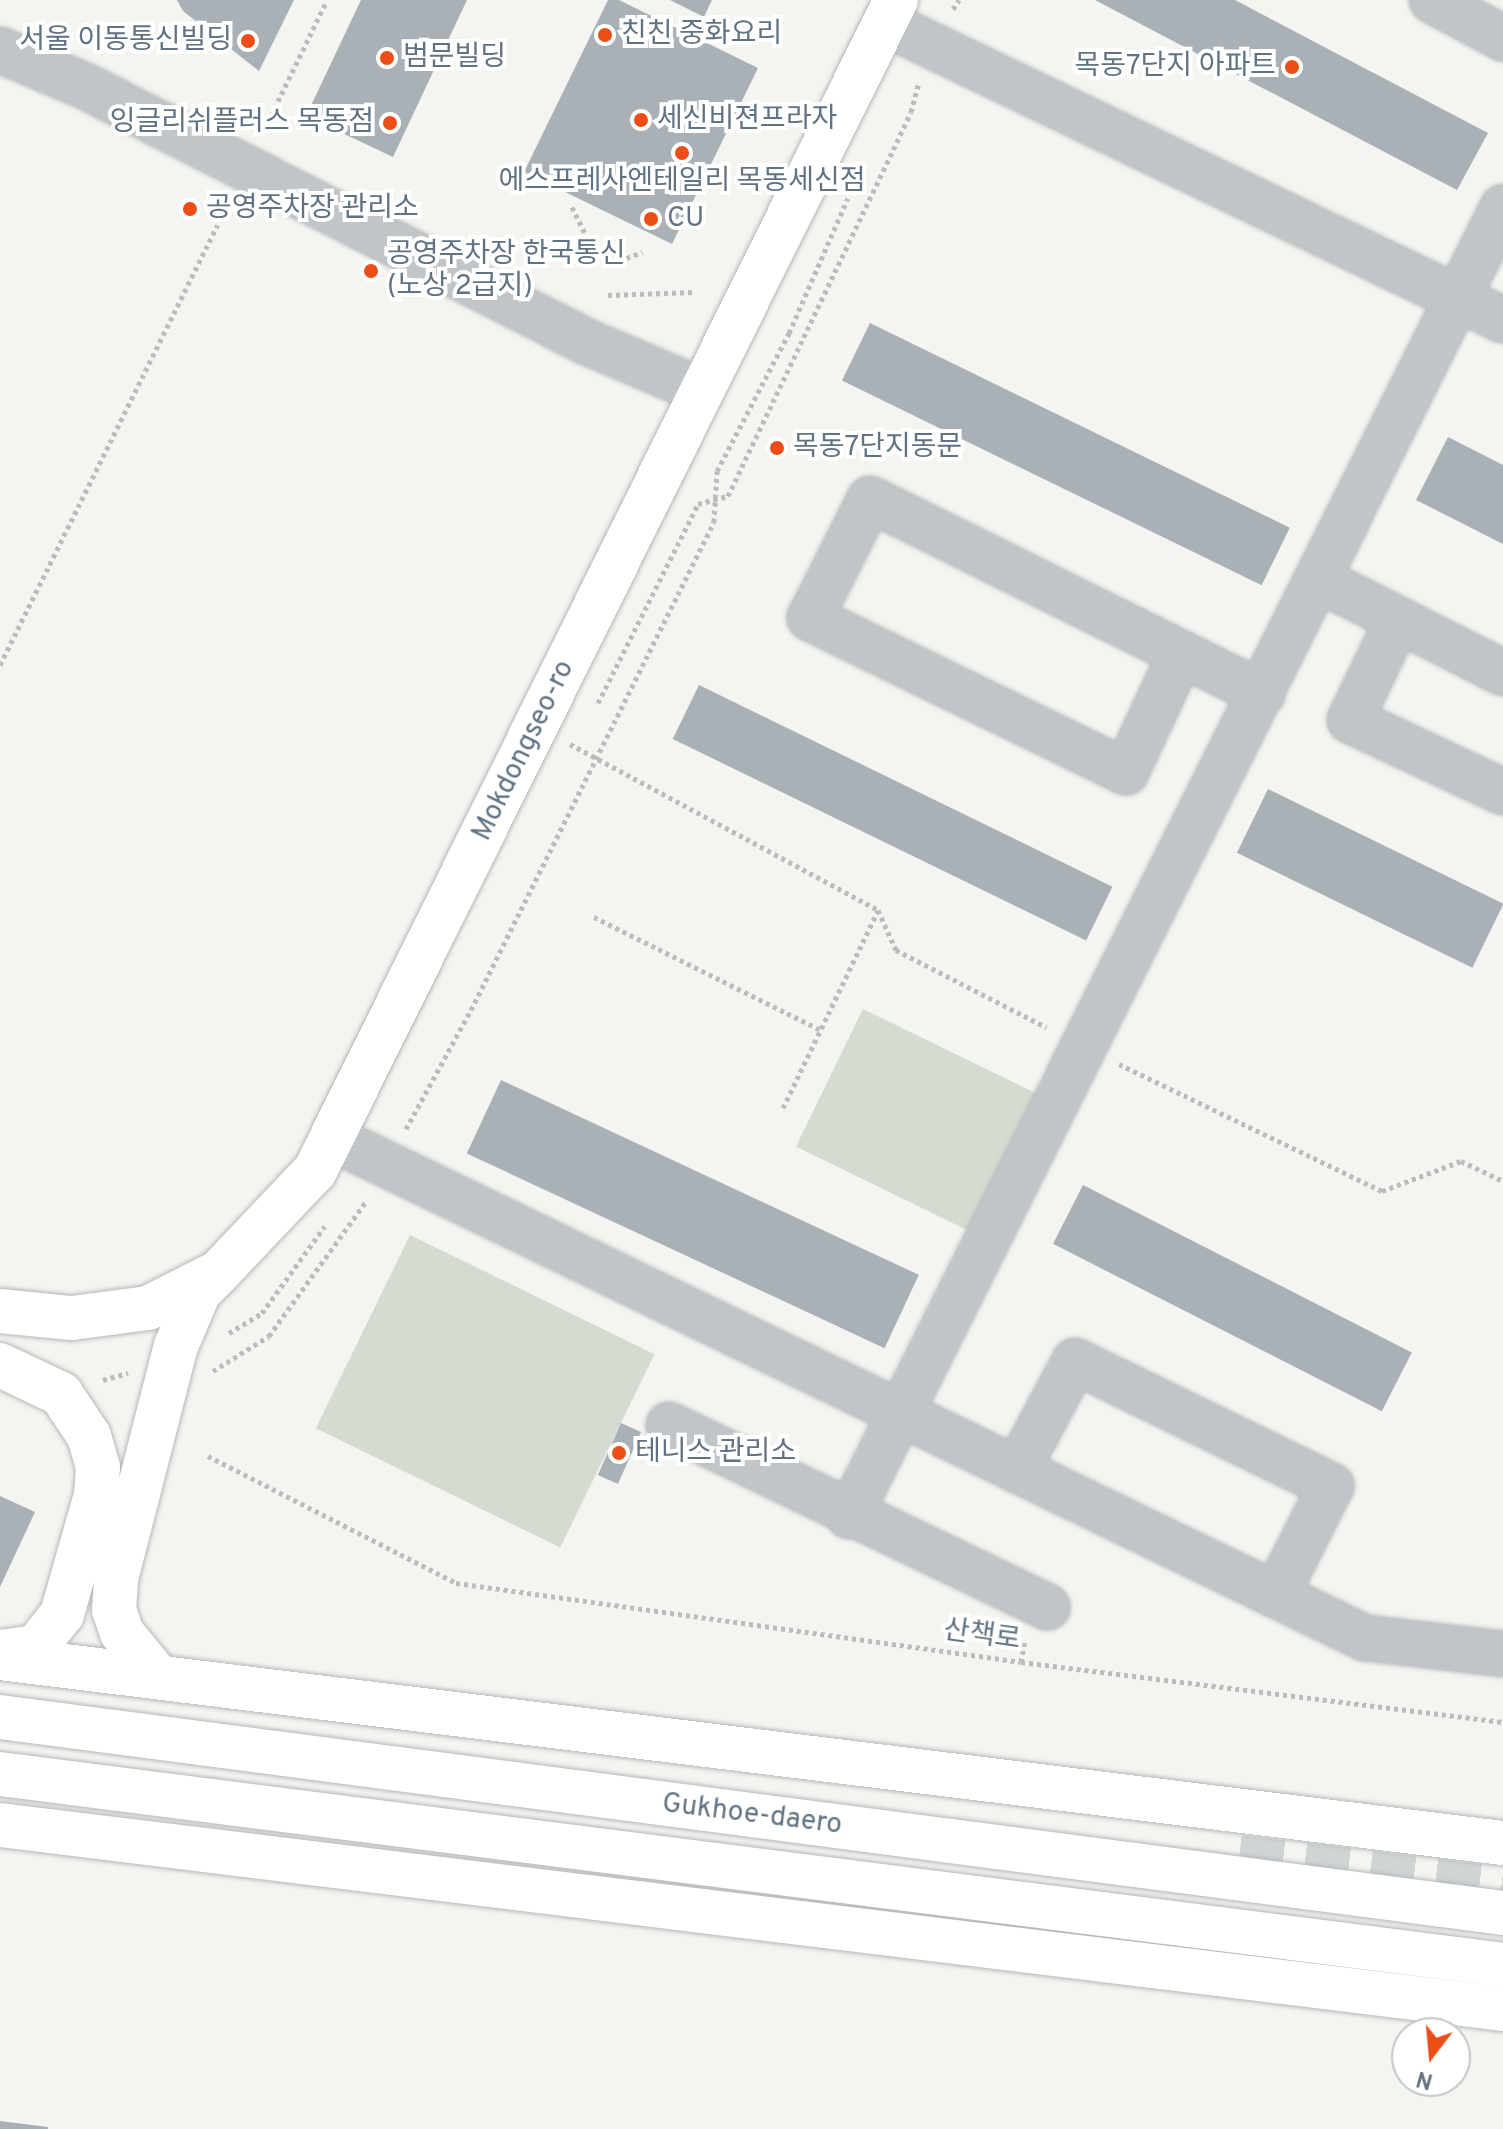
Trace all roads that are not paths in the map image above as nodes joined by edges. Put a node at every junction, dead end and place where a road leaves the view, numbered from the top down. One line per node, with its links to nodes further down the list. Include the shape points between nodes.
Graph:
1 (1432, 0): 3 (street)
2 (890, 11): 6 (street, via 928,44); 8 (main road, Mokdongseo-ro)
3 (1498, 24)
4 (0, 50): 8 (street, via 85,86 587,342)
5 (1503, 207): 6 (street)
6 (1457, 298): 7 (street); 9 (street)
7 (1503, 320)
8 (702, 391): 15 (main road, Mokdongseo-ro)
9 (1320, 580): 10 (street); 13 (street)
10 (1398, 620): 12 (street); 14 (street, via 1350,720)
11 (1181, 654): 11 (street, via 870,499 810,618 1126,772); 13 (street)
12 (1503, 673)
13 (1262, 694): 19 (street)
14 (1503, 792)
15 (332, 1138): 16 (main road, Mokdongseo-ro, via 315,1171); 19 (street)
16 (219, 1272): 17 (main road, Mokdongseo-ro, via 148,1308 72,1318); 28 (main road, via 191,1307 187,1369 116,1579 114,1610 132,1650)
17 (0, 1311)
18 (0, 1365): 25 (main road, via 61,1394 89,1436 98,1467 96,1495 62,1614 36,1647)
19 (901, 1413): 21 (street); 22 (street)
20 (669, 1425): 22 (street)
21 (1017, 1470): 23 (street); 23 (street, via 1075,1361 1331,1486)
22 (849, 1516): 24 (street)
23 (1276, 1595): 26 (street, via 1365,1638)
24 (1048, 1607)
25 (0, 1652)
26 (1503, 1654)
27 (0, 1658): 28 (main road)
28 (158, 1677): 32 (main road)
29 (0, 1717): 33 (main road, Gukhoe-daero)
30 (0, 1774): 34 (main road, Gukhoe-daero)
31 (0, 1825): 35 (main road)
32 (1503, 1843)
33 (1503, 1913)
34 (1503, 1965)
35 (1503, 2009)

